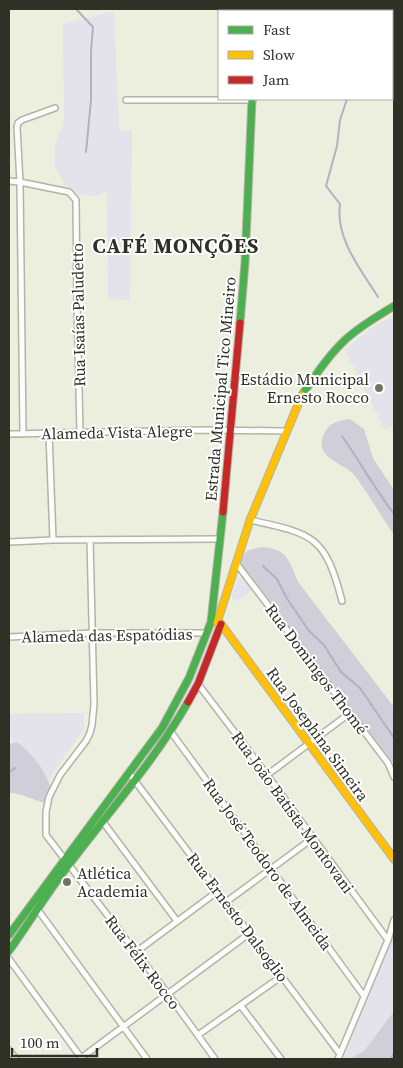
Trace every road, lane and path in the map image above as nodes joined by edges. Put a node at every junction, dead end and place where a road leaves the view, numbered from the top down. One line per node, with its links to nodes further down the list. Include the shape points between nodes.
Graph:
1 (126, 100): 2 (street)
2 (252, 100): 7 (main road, Estrada Municipal Tico Mineiro, via 248,232)
3 (55, 108): 5 (street, via 18,123)
4 (9, 181): 5 (street)
5 (20, 182): 10 (street); 12 (street, Rua Isaías Paludetto, via 69,192 77,204)
6 (394, 306): 8 (main road, via 354,332 323,364 302,394)
7 (231, 430): 8 (street, Alameda Vista Alegre); 12 (street, Alameda Vista Alegre); 14 (main road, Estrada Municipal Tico Mineiro)
8 (286, 431): 13 (main road)
9 (9, 434): 10 (street, Alameda Vista Alegre)
10 (23, 434): 11 (street, Alameda Vista Alegre)
11 (49, 434): 12 (street, Alameda Vista Alegre); 15 (street)
12 (80, 434)
13 (250, 520): 18 (main road); 19 (street, via 287,528 313,540 329,561)
14 (219, 539): 16 (street); 20 (main road, Estrada Municipal Tico Mineiro)
15 (53, 540): 16 (street); 17 (street)
16 (90, 540): 21 (street, Rua Félix Rocco)
17 (9, 542)
18 (236, 562): 20 (main road); 25 (street, Rua Domingos Thomé)
19 (342, 601)
20 (216, 623): 22 (main road); 24 (main road); 27 (main road, Rua Josephina Simeira)
21 (92, 633): 22 (street, Alameda das Espatódias); 23 (street, Alameda das Espatódias); 35 (street, Rua Félix Rocco, via 92,725 86,740 53,787 46,812 46,835)
22 (206, 633): 28 (main road, via 198,658 171,714)
23 (9, 637)
24 (198, 684): 26 (main road); 29 (street, Rua João Batista Montovani)
25 (350, 713): 27 (street); 30 (street, Rua Domingos Thomé, via 388,763)
26 (171, 732): 31 (main road); 37 (street, Rua José Teodoro de Almeida)
27 (308, 744): 29 (street); 34 (main road, Rua Josephina Simeira)
28 (129, 773): 31 (street, Rua Ernesto Dalsoglio); 35 (main road)
29 (267, 775): 33 (street, Rua João Batista Montovani)
30 (394, 777)
31 (136, 781): 32 (main road); 38 (street, Rua Ernesto Dalsoglio)
32 (103, 822): 36 (main road); 42 (street)
33 (313, 838): 37 (street); 45 (street, Rua João Batista Montovani)
34 (394, 859)
35 (64, 860): 36 (street, Rua Félix Rocco); 44 (main road)
36 (68, 866): 40 (main road); 47 (street, Rua Félix Rocco)
37 (271, 868): 39 (street); 51 (street, Rua José Teodoro de Almeida)
38 (218, 891): 39 (street, Rua Ernesto Dalsoglio); 42 (street)
39 (226, 902): 43 (street, Rua Ernesto Dalsoglio)
40 (38, 910): 46 (main road); 53 (street)
41 (394, 920): 45 (street)
42 (177, 921): 47 (street)
43 (250, 933): 49 (street, Rua Ernesto Dalsoglio); 50 (street)
44 (9, 935)
45 (388, 940): 51 (street)
46 (9, 951)
47 (136, 952): 50 (street, Rua Félix Rocco)
48 (9, 959): 58 (street)
49 (282, 976): 52 (street); 56 (street, Rua Ernesto Dalsoglio)
50 (168, 994): 53 (street); 54 (street, Rua Félix Rocco)
51 (364, 996): 56 (street)
52 (241, 1006): 54 (street); 61 (street)
53 (123, 1027): 58 (street); 59 (street)
54 (198, 1035): 60 (street, Rua Félix Rocco)
55 (9, 1050): 57 (street)
56 (339, 1056)
57 (16, 1059)
58 (82, 1059)
59 (147, 1059)
60 (216, 1059)
61 (281, 1059)

